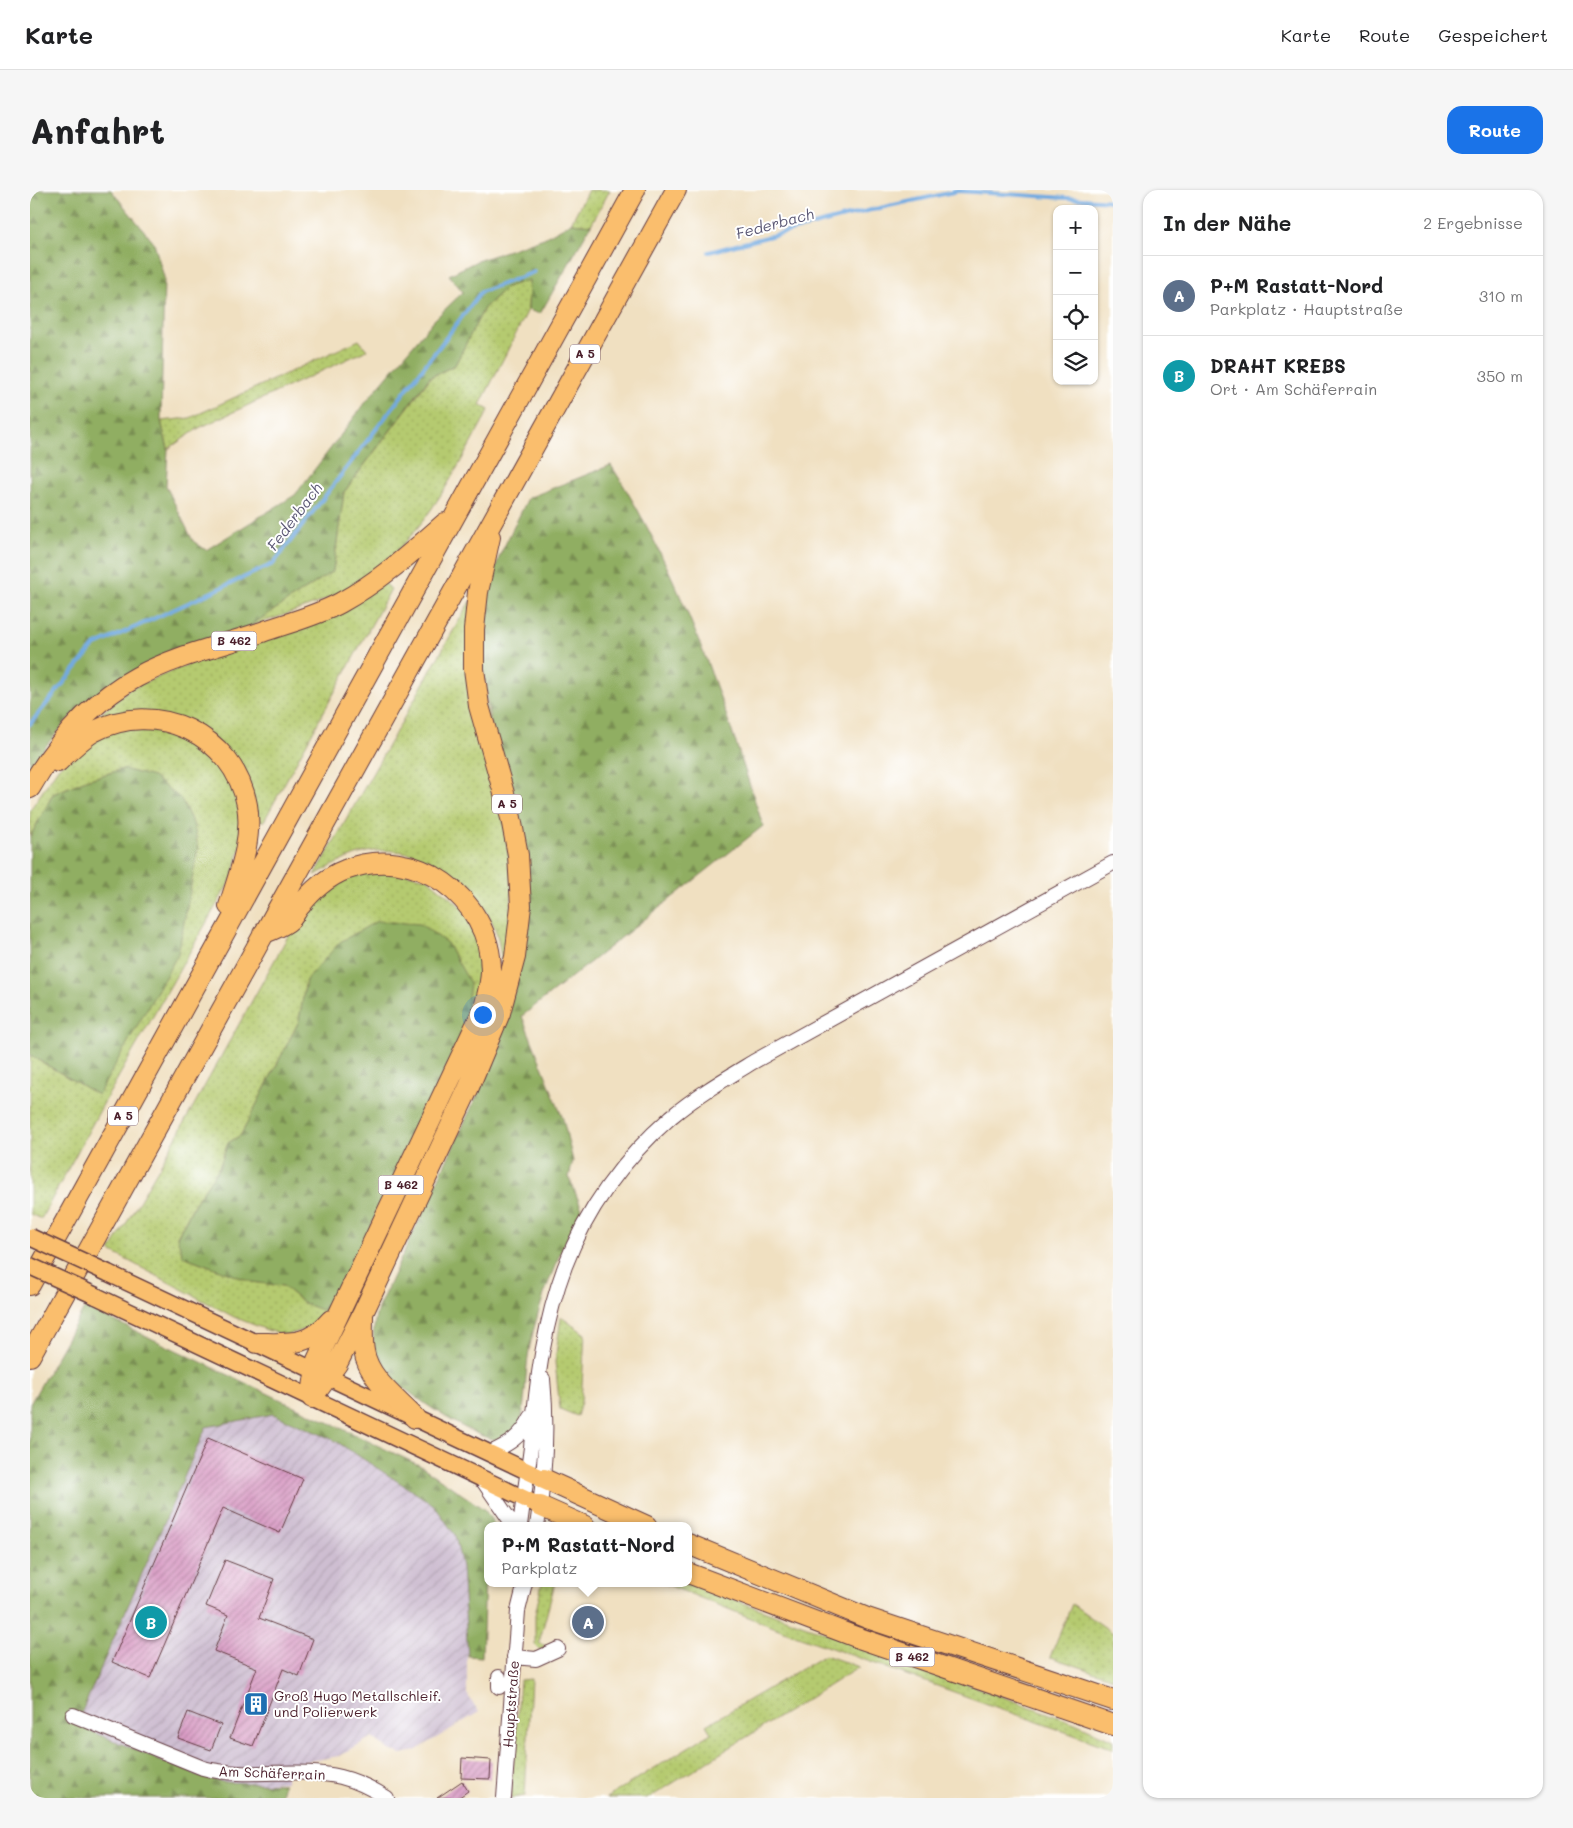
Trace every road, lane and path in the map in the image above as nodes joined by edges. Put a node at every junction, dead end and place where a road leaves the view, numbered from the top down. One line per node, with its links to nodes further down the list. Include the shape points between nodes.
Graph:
1 (635, 190): 3 (highway, A 5)
2 (676, 190): 4 (highway, A 5)
3 (456, 513): 5 (highway, B 462, via 376,582 339,603 179,659 137,677 104,698 72,728 47,758); 9 (highway, A 5)
4 (494, 518): 8 (highway, A 5); 14 (highway, A 5, via 478,592 474,669 479,706 511,818 518,855 521,906 515,957 500,1013 469,1087)
5 (30, 788)
6 (30, 796): 9 (highway, A 5, via 74,746 93,732 121,722 150,719 175,724 195,732 216,747 232,764 241,784 247,806 248,835)
7 (1113, 863): 17 (street, via 753,1062 671,1117 622,1167 584,1220 551,1304)
8 (263, 934): 13 (highway, B 462, via 290,921 317,888 344,870 369,863 392,862 414,866 440,879 462,896 478,917 488,946 491,970 484,1008); 16 (highway, A 5)
9 (217, 947): 12 (highway, A 5)
10 (30, 1237): 15 (main road, B 462, bridge)
11 (30, 1266): 19 (main road, bridge)
12 (30, 1285)
13 (344, 1306): 15 (highway, B 462, via 314,1337 301,1342); 18 (highway, B 462, via 318,1360)
14 (363, 1314): 18 (highway, A 5, via 337,1364); 21 (highway, A 5, via 364,1350 368,1364 374,1375)
15 (257, 1344): 18 (main road, B 462)
16 (30, 1356)
17 (542, 1363): 20 (street); 23 (street, via 546,1413)
18 (321, 1374): 19 (highway, B 462); 21 (main road, B 462)
19 (312, 1398): 24 (main road)
20 (532, 1414): 22 (street, via 519,1437); 23 (street)
21 (415, 1418): 22 (main road, B 462)
22 (490, 1453): 23 (main road, B 462)
23 (536, 1475): 25 (street); 30 (highway, B 462)
24 (480, 1478): 25 (main road); 26 (street)
25 (532, 1502): 27 (street); 28 (street); 29 (highway)
26 (511, 1522)
27 (522, 1522)
28 (536, 1522)
29 (576, 1522)
30 (638, 1522)
31 (692, 1546): 38 (highway, B 462, via 867,1618)
32 (692, 1575): 40 (highway, B 462, via 856,1637)
33 (516, 1587): 35 (street, Hauptstraße)
34 (524, 1587): 35 (street, Hauptstraße)
35 (518, 1611): 37 (street, Hauptstraße)
36 (558, 1649): 37 (street, via 536,1659)
37 (514, 1657): 42 (street, Hauptstraße)
38 (1113, 1700)
39 (73, 1715): 41 (street, Am Schäferrain, via 203,1768 223,1773 334,1776 356,1782)
40 (1113, 1725)
41 (387, 1798)
42 (504, 1798)

